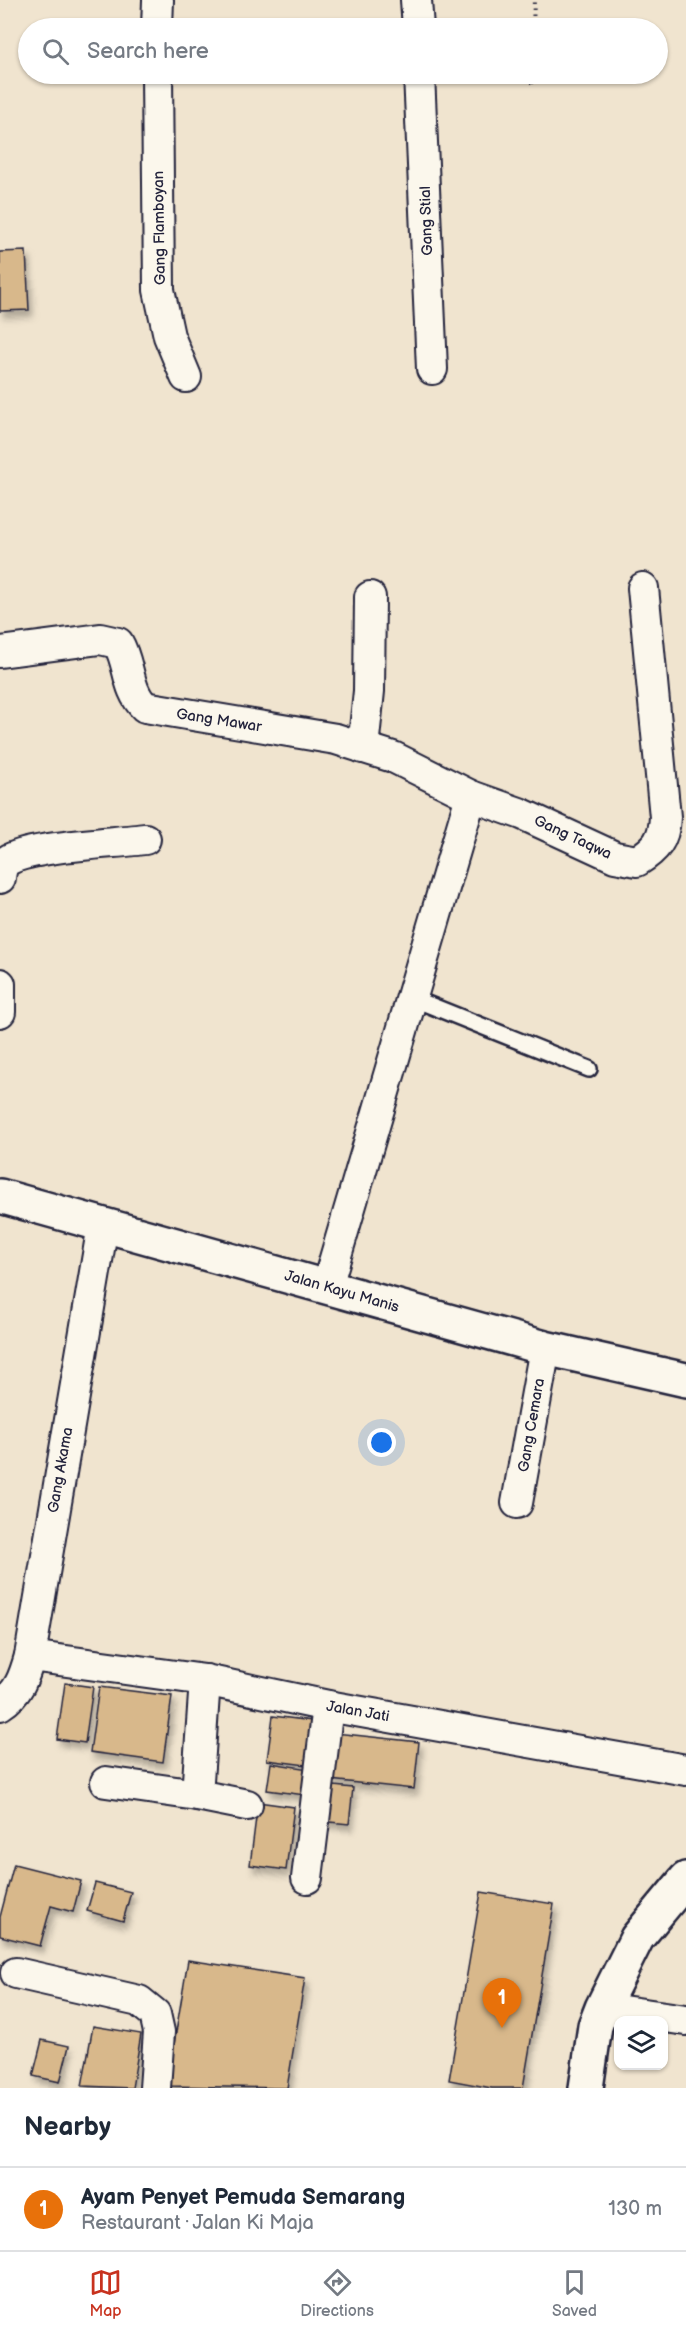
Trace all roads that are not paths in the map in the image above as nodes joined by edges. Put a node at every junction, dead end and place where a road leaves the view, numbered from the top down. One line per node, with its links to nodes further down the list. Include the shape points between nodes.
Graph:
1 (158, 0): 3 (street)
2 (416, 0): 4 (street)
3 (157, 18)
4 (417, 18)
5 (157, 84): 8 (street, Gang Flamboyan, via 159,290 169,336)
6 (419, 84): 7 (street, Gang Stial)
7 (432, 369)
8 (186, 377)
9 (644, 588): 14 (street)
10 (370, 597): 12 (street, via 369,691)
11 (0, 652): 12 (street, Gang Mawar, via 100,639 117,643 123,651 136,699 145,707 336,739)
12 (363, 748): 13 (street, Gang Mawar, via 393,757)
13 (471, 796): 14 (street, Gang Taqwa, via 522,814 615,857 636,861 656,849); 18 (street)
14 (676, 817)
15 (145, 839): 16 (street, via 30,852 10,859 2,866)
16 (0, 878)
17 (0, 984): 19 (street)
18 (412, 998): 20 (lane); 23 (street)
19 (0, 1012)
20 (589, 1069)
21 (0, 1196): 22 (street, Jalan Kayu Manis)
22 (103, 1225): 23 (street, Jalan Kayu Manis); 27 (street, Gang Akama)
23 (327, 1286): 24 (street, Jalan Kayu Manis)
24 (545, 1348): 25 (street, Jalan Kayu Manis); 26 (street, Gang Cemara)
25 (686, 1380)
26 (517, 1503)
27 (30, 1656): 28 (street, Jalan Jati); 29 (street, Gang Akama, via 13,1697)
28 (204, 1680): 30 (street, Jalan Jati); 33 (street)
29 (0, 1705)
30 (328, 1706): 31 (street, Jalan Jati); 35 (street)
31 (686, 1770)
32 (106, 1782): 33 (street)
33 (196, 1795): 34 (street)
34 (247, 1805)
35 (307, 1878)
36 (683, 1887): 38 (street, via 636,1938)
37 (16, 1973): 40 (street, via 139,2001 155,2014 159,2032)
38 (602, 2008): 39 (street); 41 (street, via 595,2026)
39 (686, 2020)
40 (155, 2088)
41 (586, 2088)

